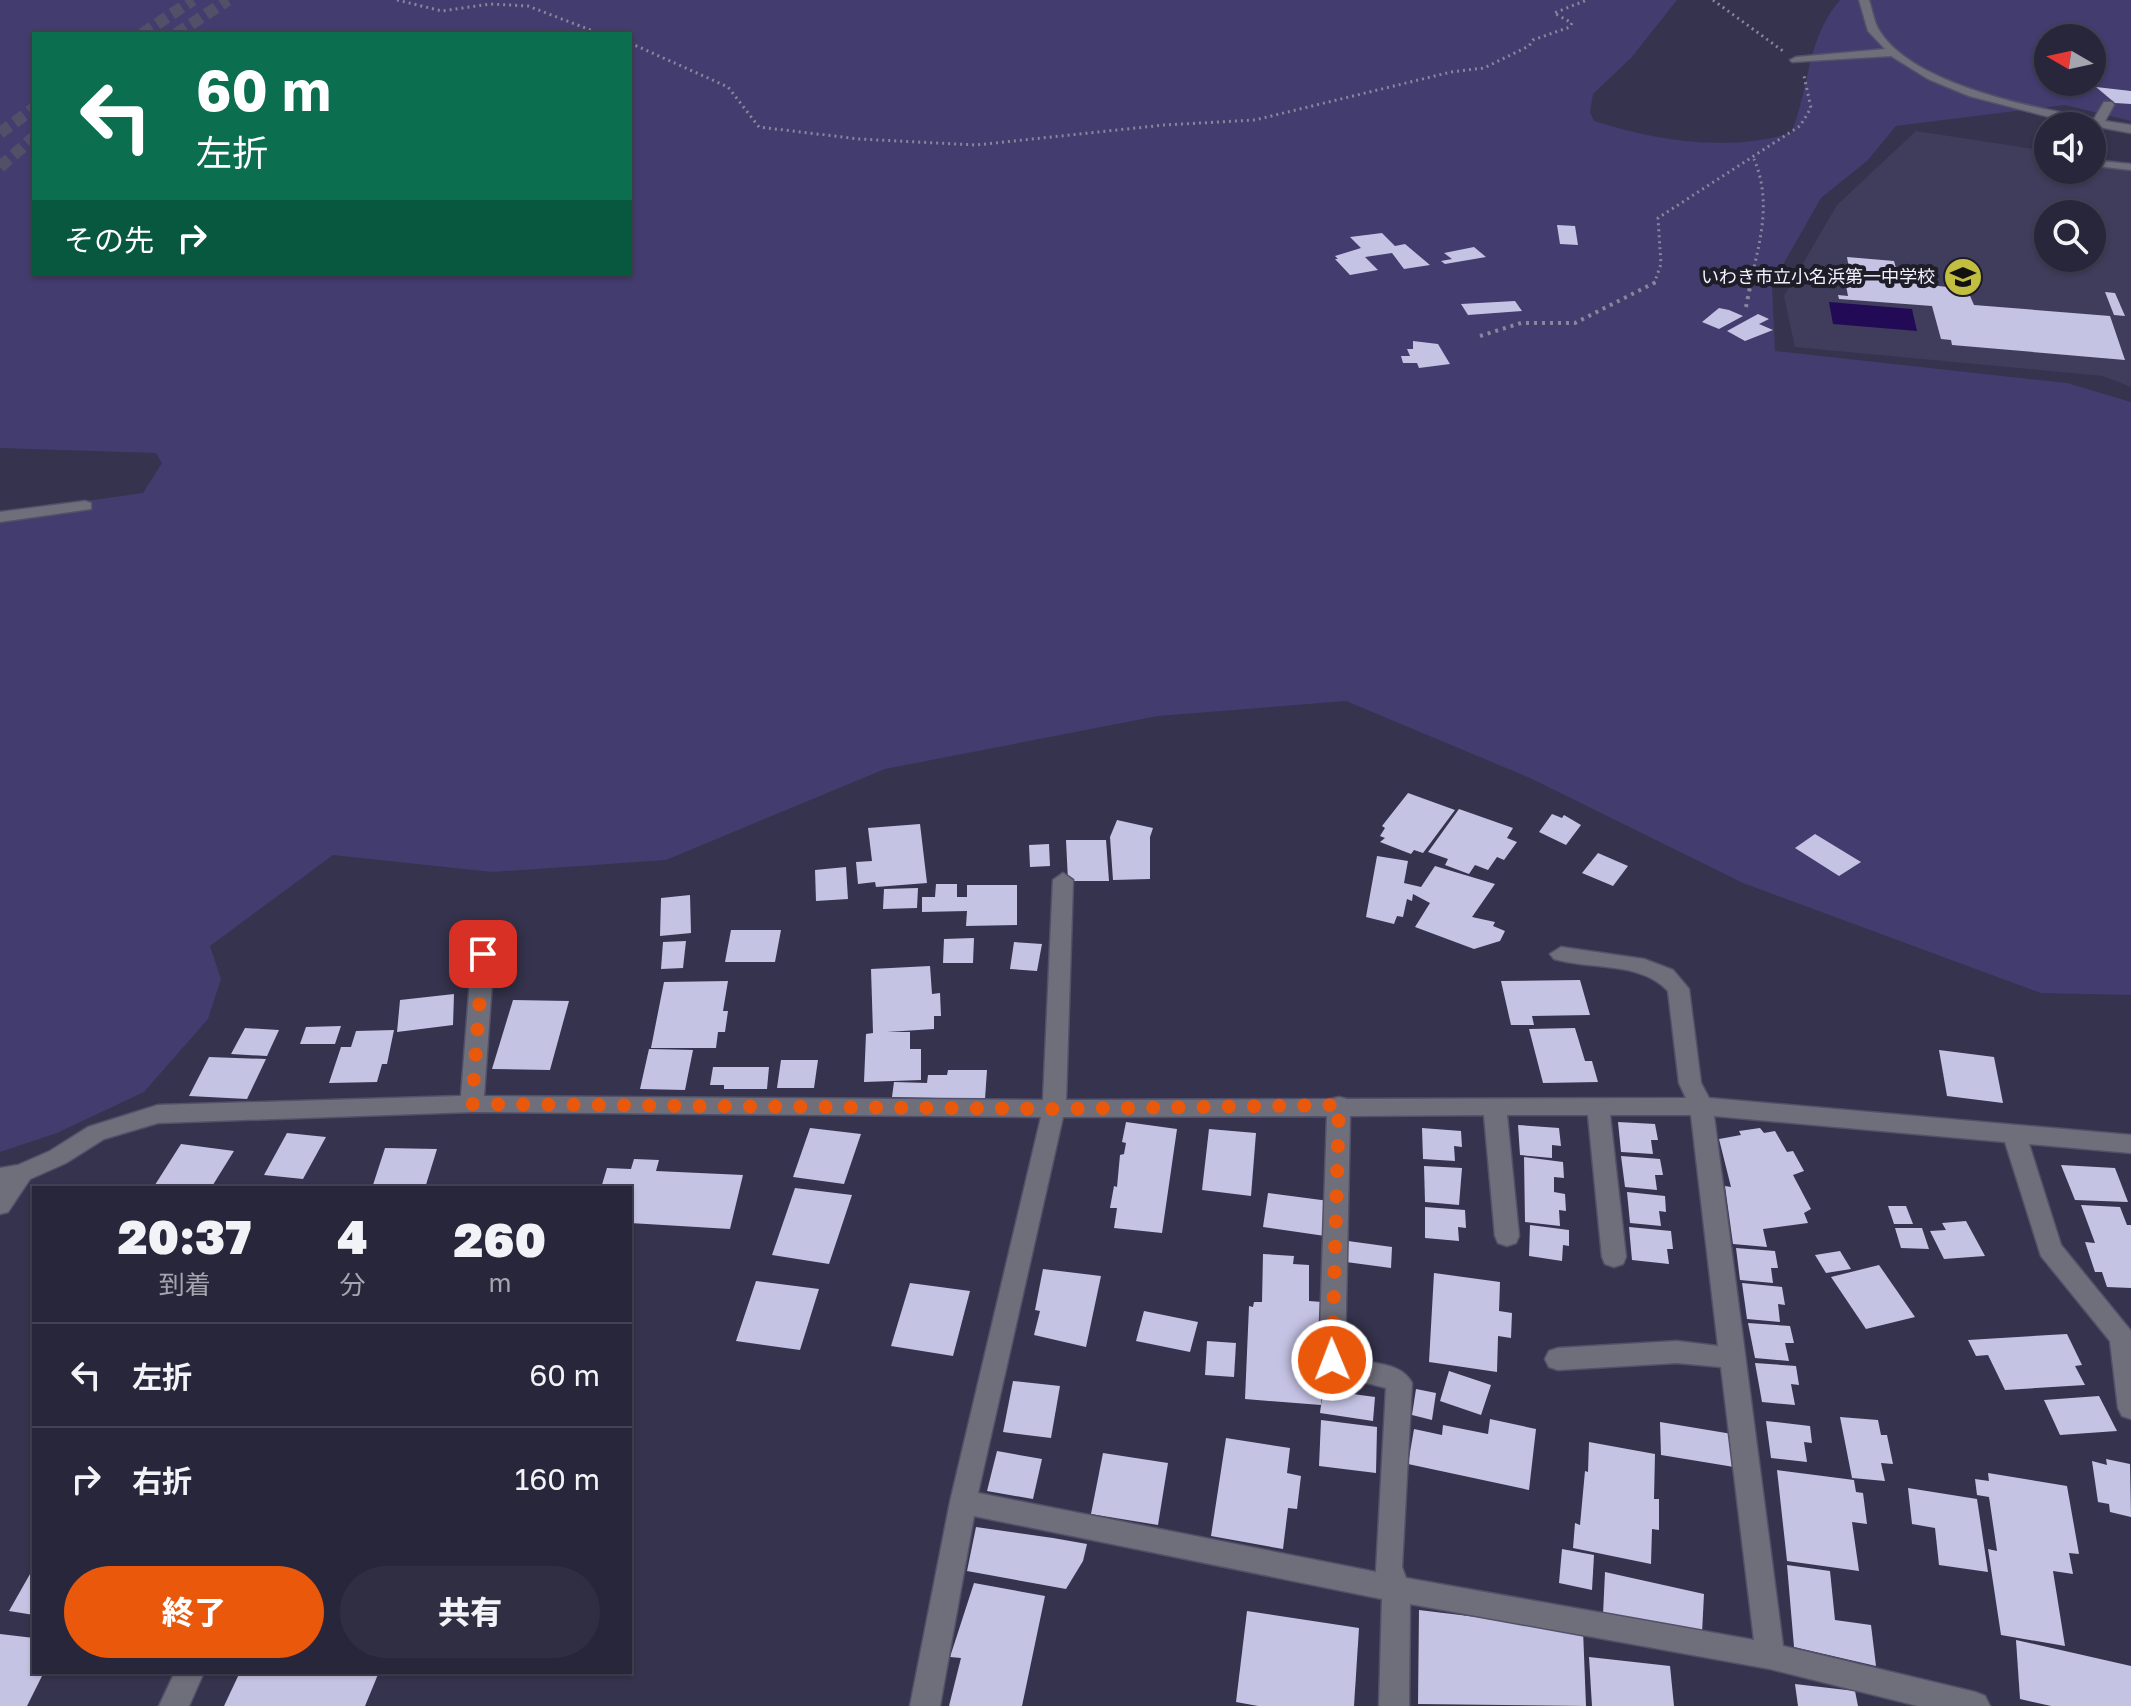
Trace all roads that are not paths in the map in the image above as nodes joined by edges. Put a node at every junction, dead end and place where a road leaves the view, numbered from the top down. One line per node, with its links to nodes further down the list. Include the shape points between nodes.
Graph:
1 (1864, 0): 2 (street, via 1865,17)
2 (1894, 52): 3 (street); 5 (street, via 1920,71 1980,94)
3 (1796, 60)
4 (2108, 105): 6 (street)
5 (2053, 112)
6 (2104, 112)
7 (2106, 124): 8 (street)
8 (2131, 129)
9 (2106, 165): 10 (lane)
10 (2131, 167)
11 (85, 506): 12 (street)
12 (0, 517)
13 (1063, 880): 21 (street)
14 (483, 954): 16 (street)
15 (1561, 954): 20 (street, via 1644,966 1665,975 1678,989 1690,1083)
16 (472, 1104): 21 (street); 24 (street, via 158,1114 96,1133 58,1157)
17 (1339, 1105): 18 (street); 21 (street); 32 (street, via 1332,1360 1341,1368 1383,1373 1399,1383 1388,1567)
18 (1495, 1106): 19 (street); 26 (street)
19 (1598, 1106): 20 (street); 27 (street)
20 (1701, 1106): 22 (street); 28 (street)
21 (1054, 1109): 31 (street)
22 (2014, 1133): 23 (street); 30 (street, via 2050,1249 2122,1338)
23 (2131, 1144)
24 (11, 1175): 25 (street)
25 (0, 1205)
26 (1507, 1236)
27 (1614, 1257)
28 (1733, 1358): 29 (street, via 1677,1352); 33 (street)
29 (1558, 1359)
30 (2131, 1408)
31 (963, 1502): 32 (street); 36 (street)
32 (1396, 1589): 33 (street); 37 (street)
33 (1770, 1656): 38 (street)
34 (189, 1674): 35 (street)
35 (174, 1706)
36 (925, 1706)
37 (1394, 1706)
38 (1975, 1706)

